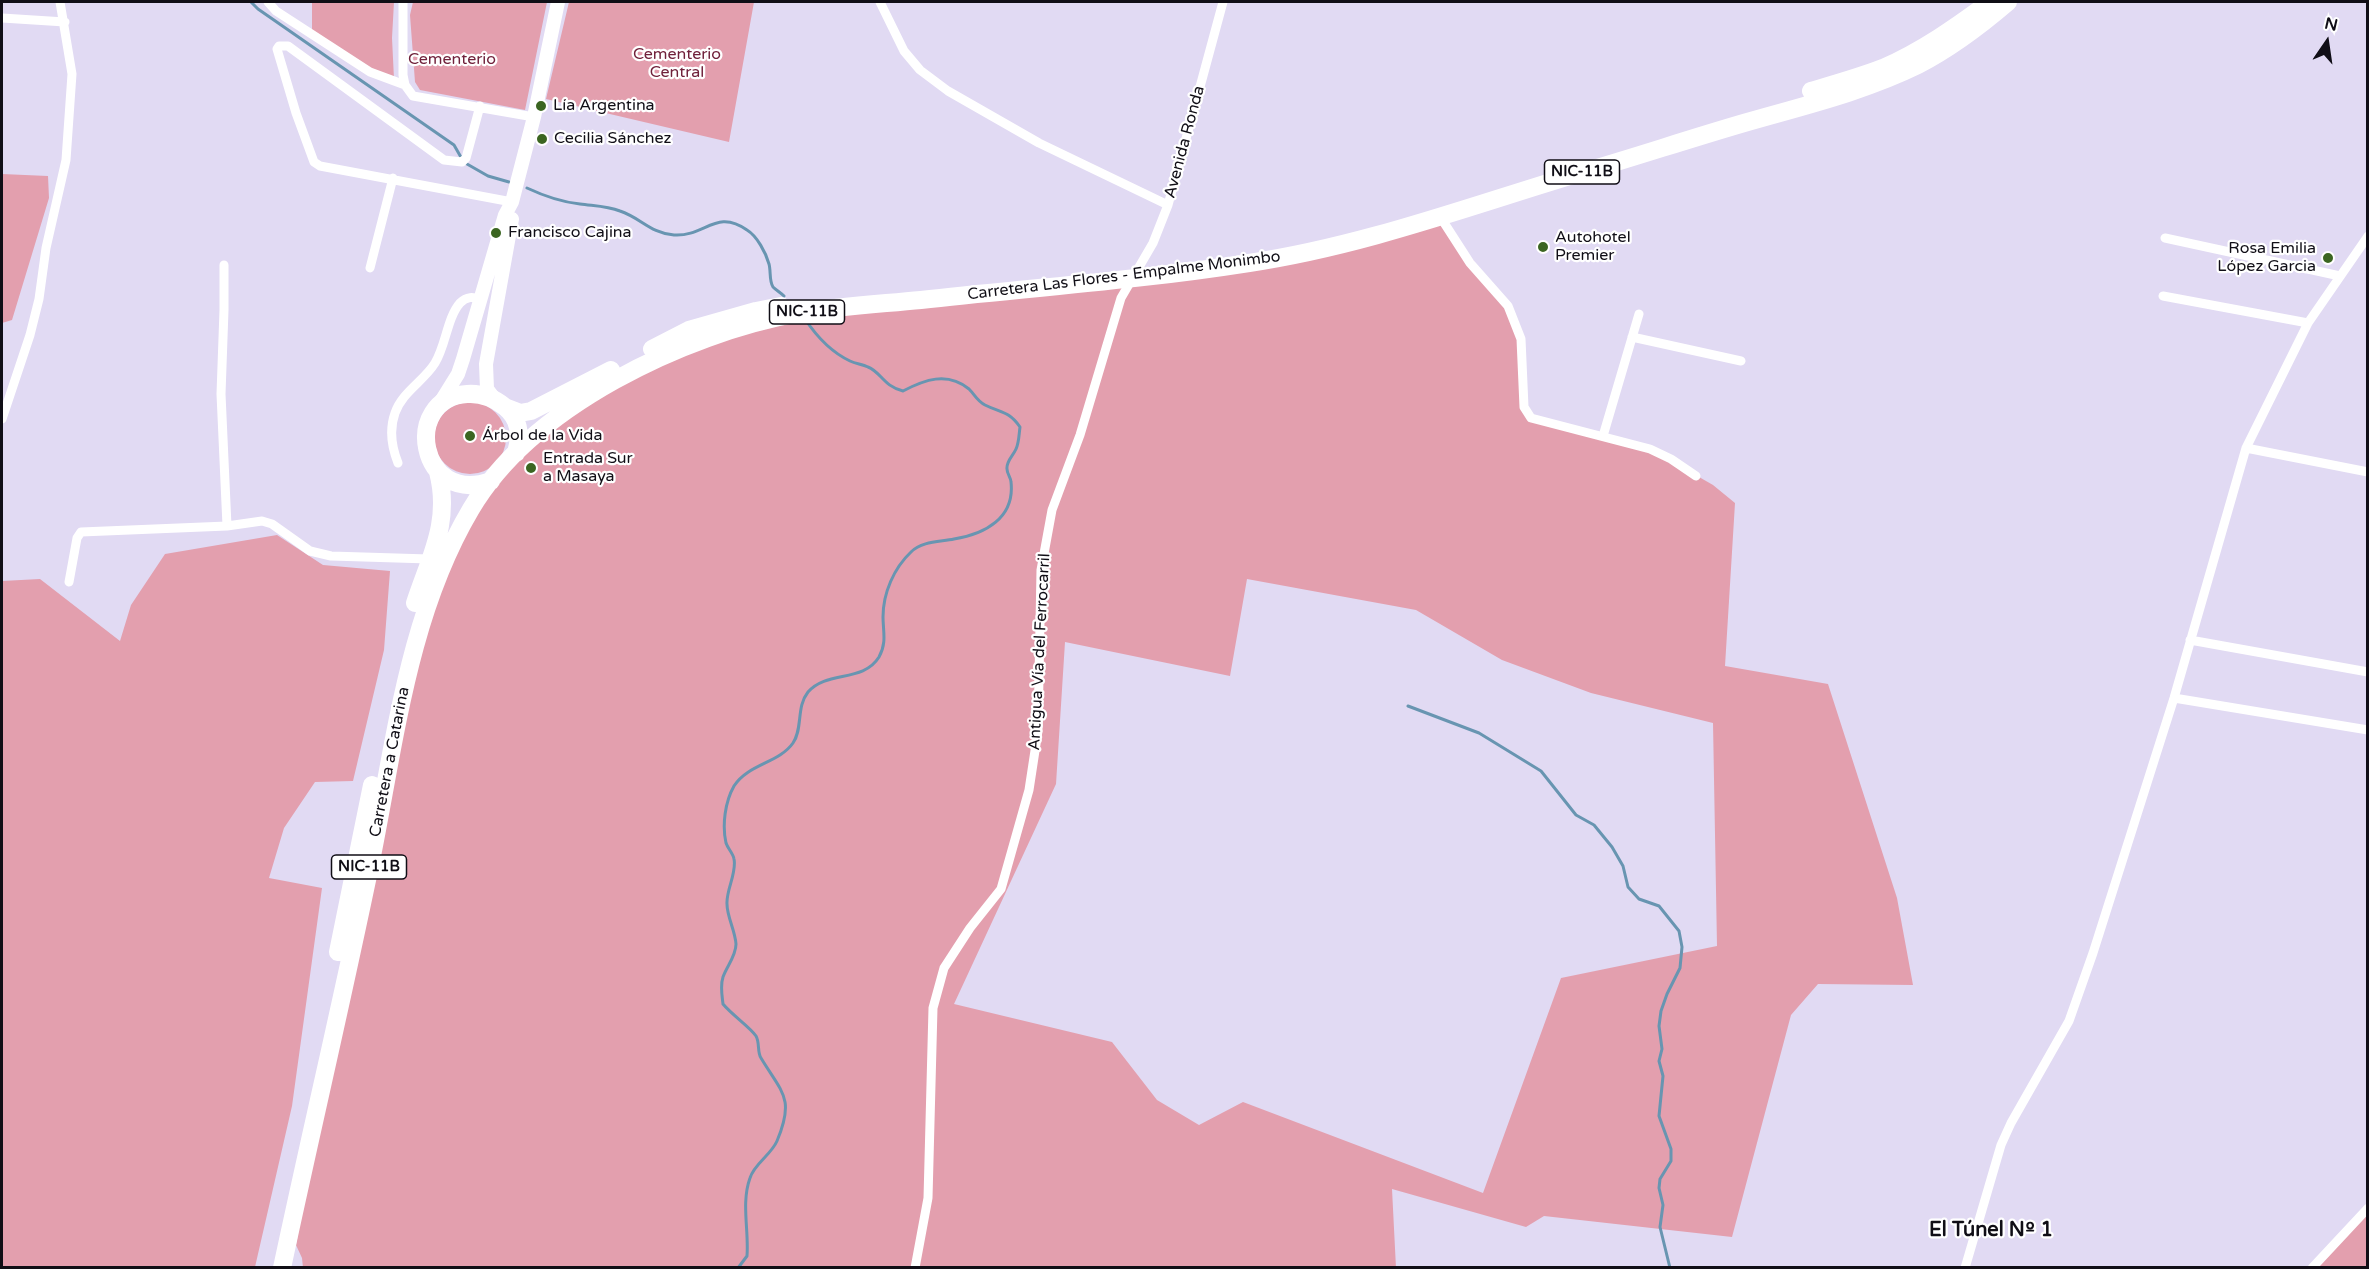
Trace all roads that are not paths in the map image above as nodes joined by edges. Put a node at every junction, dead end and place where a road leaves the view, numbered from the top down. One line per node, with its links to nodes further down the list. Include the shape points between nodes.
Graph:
1 (60, 2): 10 (street)
2 (268, 2): 11 (street, via 370,72)
3 (403, 2): 11 (street)
4 (558, 2): 13 (street)
5 (880, 2): 16 (street, via 904,51 920,70 948,91 1039,143)
6 (1223, 2): 16 (street, Avenida Ronda)
7 (1990, 2): 22 (highway, Carretera Las Flores - Empalme Monimbo / NIC-11B, via 1938,38 1882,68 1340,236)
8 (2008, 2): 17 (highway, Carretera Las Flores - Empalme Monimbo / NIC-11B, via 1965,37 1922,63 1865,87)
9 (2, 18): 10 (street)
10 (65, 22): 32 (street, via 72,74 66,160 39,299)
11 (405, 85): 12 (street, via 413,96)
12 (480, 106): 13 (street); 14 (street, via 466,158 462,162 444,160 288,46 279,46 277,54 314,162)
13 (534, 117): 15 (street)
14 (393, 178): 15 (street); 21 (street)
15 (512, 202): 25 (street, via 505,214); 31 (street, via 513,217 485,376 487,389)
16 (1168, 205): 22 (street, Avenida Ronda, via 1154,243)
17 (1441, 218): 22 (highway, Carretera Las Flores - Empalme Monimbo / NIC-11B, via 1291,256 1243,264); 33 (street, via 1470,263 1508,306 1521,339 1524,407 1531,418)
18 (2367, 236): 23 (street)
19 (2165, 238): 23 (street)
20 (224, 265): 41 (street, via 221,394)
21 (370, 268)
22 (1137, 271): 31 (highway, Carretera Las Flores - Empalme Monimbo / NIC-11B, via 756,311 689,330 531,411 520,413); 35 (highway, Carretera Las Flores - Empalme Monimbo / NIC-11B, via 799,313 724,332 662,357 602,389 556,417); 51 (street, Antigua Vía del Ferrocarril, via 1121,298 1080,435 1052,510 1041,570 1038,731 1029,790 1001,889 944,968 933,1008 928,1198)
23 (2340, 276): 27 (street)
24 (2163, 296): 27 (street)
25 (481, 299): 30 (street, via 458,374); 36 (street, via 464,299 456,308 436,360 395,412 392,438)
26 (1639, 314): 28 (street)
27 (2307, 323): 34 (street)
28 (1632, 338): 29 (street); 33 (street)
29 (1741, 361)
30 (439, 404): 31 (highway, NIC-11B, via 465,394 480,395); 37 (highway, NIC-11B, via 426,433 428,453)
31 (501, 405): 35 (highway, via 520,430)
32 (2, 420)
33 (1603, 435): 39 (street, via 1650,448)
34 (2246, 448): 38 (street); 44 (street)
35 (516, 453): 40 (highway, NIC-11B)
36 (398, 463)
37 (438, 472): 40 (highway, via 466,486); 42 (highway, Carretera a Catarina / NIC-11B, via 443,516)
38 (2367, 472)
39 (1696, 477)
40 (491, 481): 50 (highway, Carretera a Catarina / NIC-11B, via 447,552 407,675)
41 (227, 526): 42 (street, via 272,524 310,551 331,556); 43 (street, via 81,532)
42 (429, 560): 49 (highway, Carretera a Catarina / NIC-11B, via 409,622 381,741)
43 (69, 582)
44 (2190, 640): 45 (street); 46 (street)
45 (2367, 672)
46 (2174, 698): 47 (street); 52 (street, via 2069,1021 2001,1145)
47 (2367, 730)
48 (2367, 1208): 53 (street)
49 (272, 1268)
50 (282, 1268)
51 (915, 1268)
52 (1965, 1268)
53 (2312, 1268)

